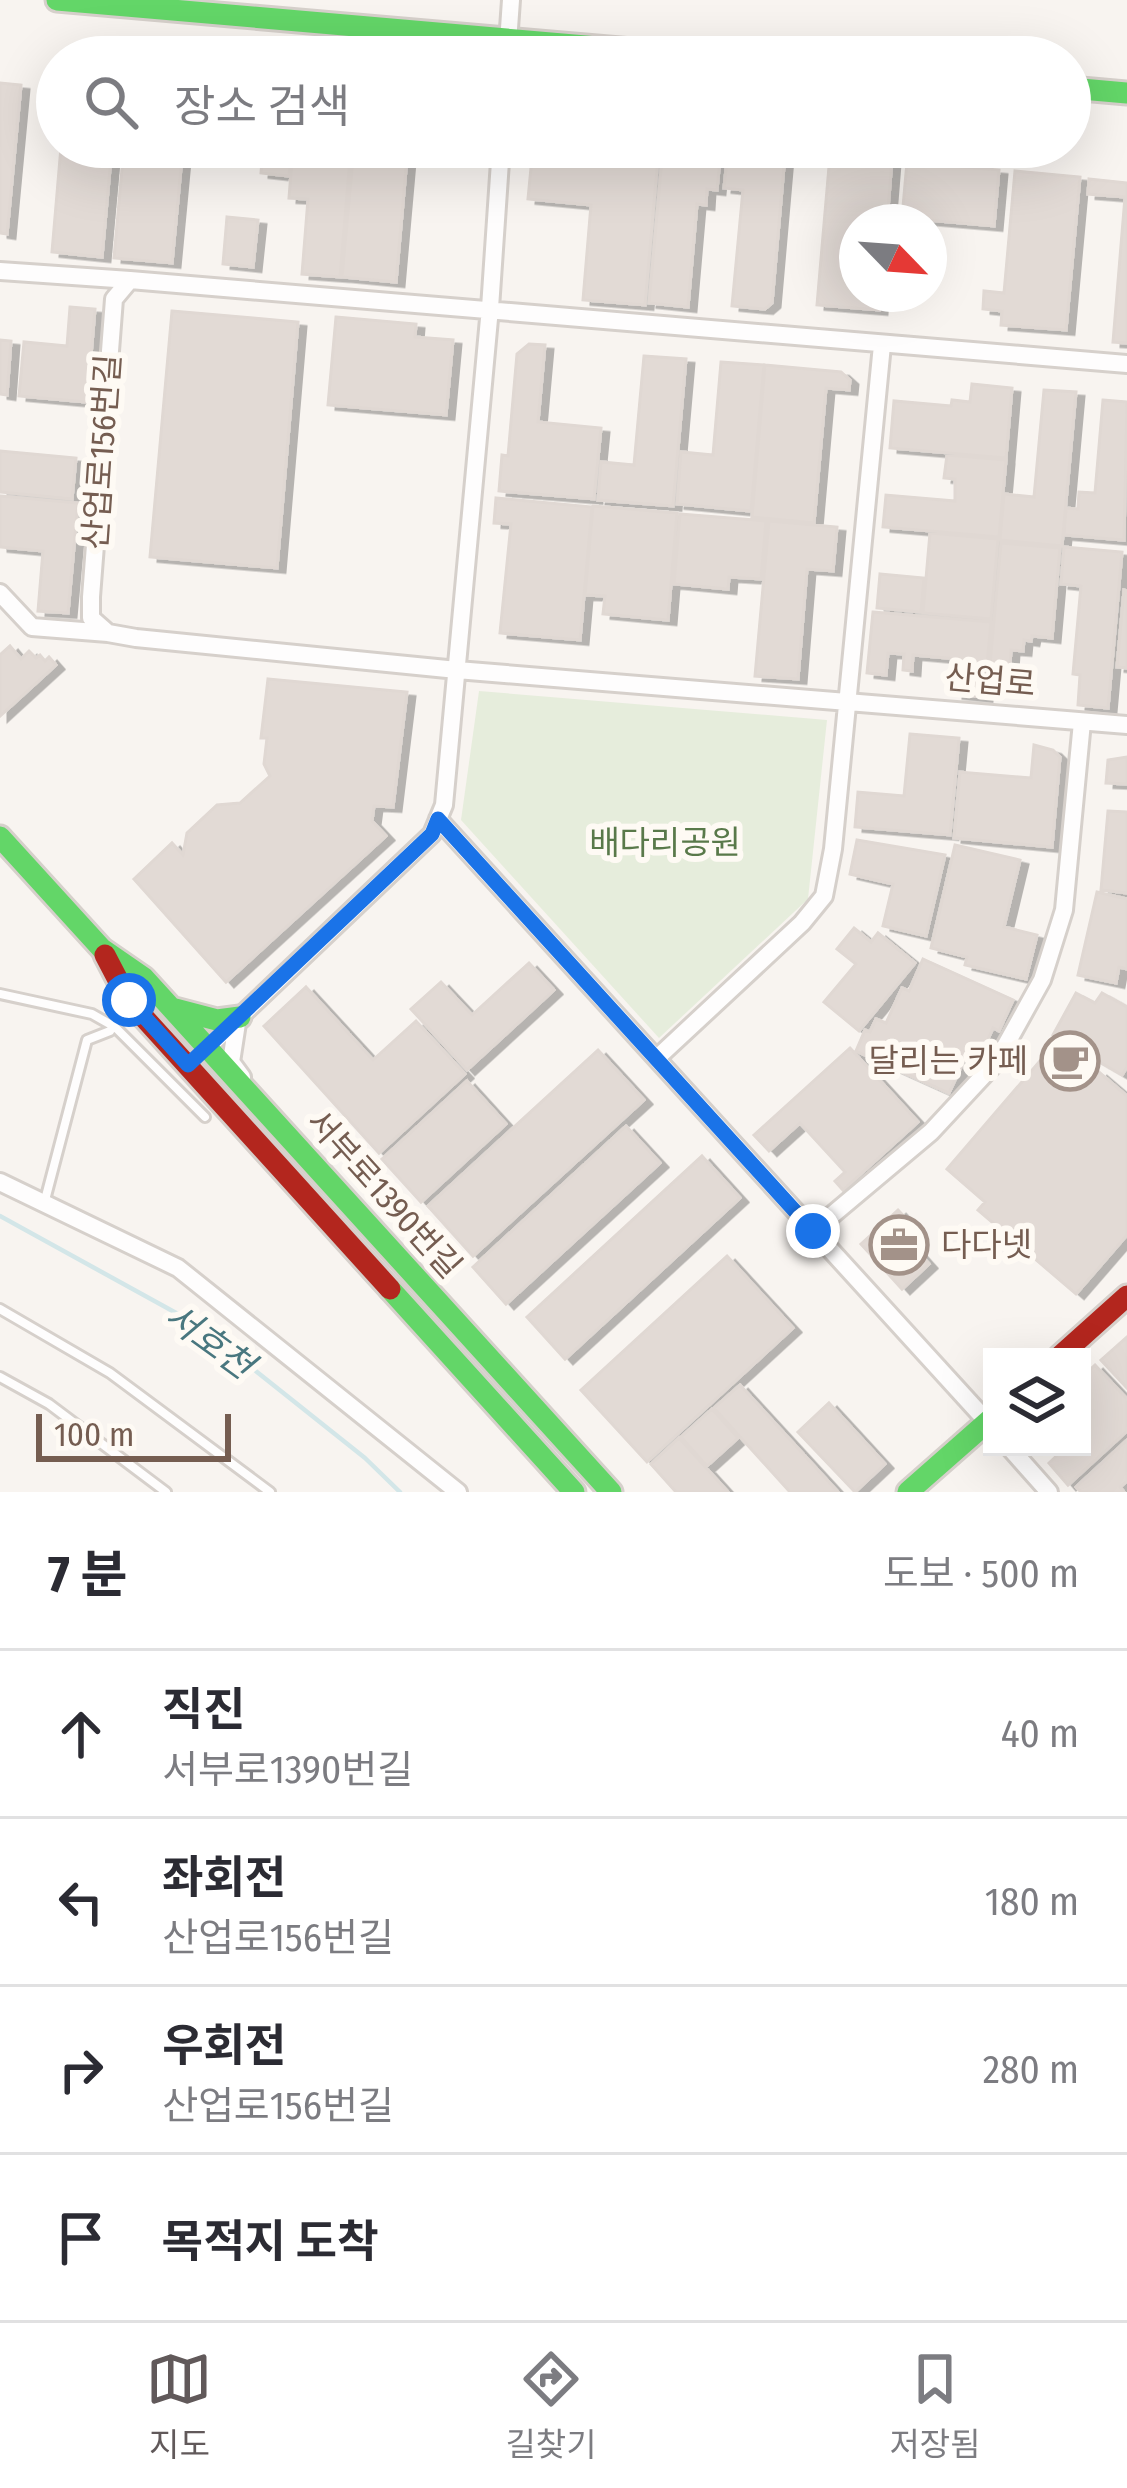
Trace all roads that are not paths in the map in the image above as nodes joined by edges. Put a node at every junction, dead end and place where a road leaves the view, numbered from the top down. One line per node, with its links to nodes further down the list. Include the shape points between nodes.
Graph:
1 (57, 0): 3 (street)
2 (512, 0): 4 (street)
3 (394, 36)
4 (508, 36)
5 (1091, 90): 6 (street)
6 (1127, 93)
7 (500, 168): 10 (street)
8 (0, 271): 9 (street)
9 (130, 280): 10 (street); 14 (street, 산업로156번길, via 114,299 91,597 91,618)
10 (490, 308): 11 (street); 15 (street)
11 (881, 345): 12 (street); 16 (street)
12 (1127, 364)
13 (0, 592): 14 (street, via 32,627)
14 (108, 633): 15 (street)
15 (457, 670): 16 (street); 19 (street)
16 (847, 702): 17 (street, 산업로); 28 (street, via 824,896)
17 (1082, 722): 18 (street, 산업로); 34 (street, via 1064,910 1042,980 997,1061 931,1132)
18 (1127, 725)
19 (438, 819): 25 (street, via 432,834); 28 (street)
20 (0, 837): 21 (street, 서부로1390번길)
21 (102, 949): 23 (street, 서부로1390번길); 24 (street, 서부로1390번길)
22 (0, 994): 26 (lane, via 92,1014)
23 (129, 1000): 26 (lane); 29 (street, 서부로1390번길)
24 (169, 1006): 25 (street, via 217,1020); 27 (street, 서부로1390번길)
25 (240, 1017): 27 (street); 31 (street, via 231,1061)
26 (115, 1027): 30 (lane); 33 (lane, via 86,1040)
27 (207, 1048): 29 (street); 31 (street, 서부로1390번길)
28 (657, 1058): 34 (street)
29 (188, 1065): 45 (street, 서부로1390번길)
30 (206, 1118)
31 (275, 1122): 46 (street, 서부로1390번길)
32 (0, 1182): 33 (street)
33 (44, 1203): 44 (street, via 178,1268)
34 (813, 1231): 39 (street)
35 (1127, 1296): 37 (street)
36 (0, 1309): 43 (lane, via 110,1372)
37 (1069, 1348)
38 (0, 1378): 42 (lane, via 49,1404)
39 (983, 1414)
40 (983, 1428): 47 (street)
41 (1018, 1456): 48 (street)
42 (166, 1492)
43 (270, 1492)
44 (458, 1492)
45 (574, 1492)
46 (610, 1492)
47 (908, 1492)
48 (1049, 1492)

